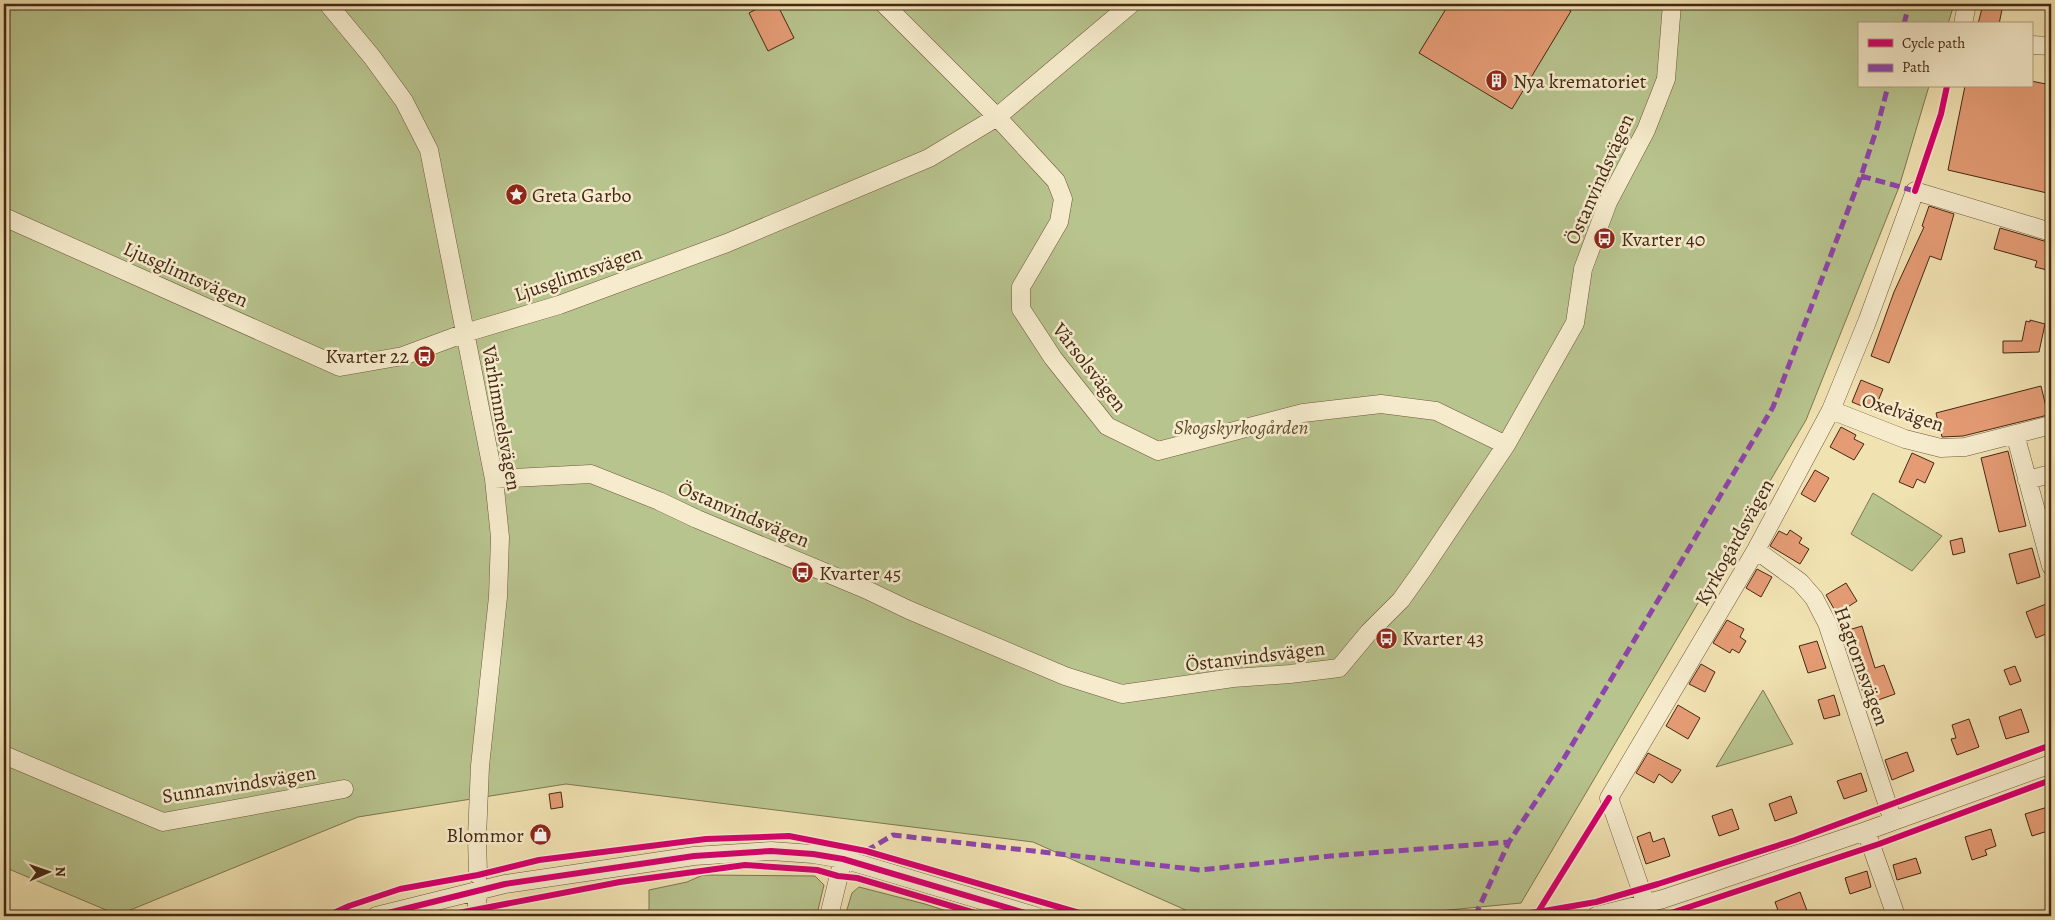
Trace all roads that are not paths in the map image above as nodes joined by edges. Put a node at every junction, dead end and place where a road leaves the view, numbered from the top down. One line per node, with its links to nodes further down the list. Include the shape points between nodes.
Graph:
1 (328, 4): 12 (street, Vårhimmelsvägen, via 404,101 429,150)
2 (884, 4): 9 (street, Vårsolsvägen)
3 (1131, 4): 9 (street, Ljusglimtsvägen)
4 (1672, 4): 16 (street, Östanvindsvägen, via 1666,80 1646,130 1608,202 1582,269 1574,323)
5 (1967, 4): 6 (street)
6 (1962, 22)
7 (2032, 45): 8 (street)
8 (2051, 46)
9 (997, 117): 12 (street, Ljusglimtsvägen, via 929,158 726,242 559,305); 16 (street, Vårsolsvägen, via 1056,181 1062,199 1059,222 1021,287 1021,310 1053,358 1107,426 1158,451 1303,413 1381,404 1436,411)
10 (4, 217): 12 (street, Ljusglimtsvägen, via 340,367 403,356)
11 (2051, 232): 13 (street, Kyrkogårdsvägen, via 1915,191)
12 (465, 332): 18 (street, Vårhimmelsvägen)
13 (1831, 410): 15 (street, Oxelvägen, via 1905,439 1941,448 1965,447); 20 (street, Kyrkogårdsvägen)
14 (2051, 425): 15 (street, Oxelvägen)
15 (2015, 434): 19 (street)
16 (1506, 445): 18 (street, Östanvindsvägen, via 1401,600 1339,668 1233,678 1122,694 1065,676 591,474)
17 (2051, 474): 19 (street)
18 (494, 479): 28 (street, Vårhimmelsvägen, via 500,537 498,597 480,766)
19 (2027, 480): 21 (street)
20 (1756, 550): 25 (street, Hagtornsvägen, via 1800,582 1814,598 1827,623); 29 (street, Kyrkogårdsvägen, via 1609,798)
21 (2051, 566)
22 (4, 754): 24 (street, Sunnanvindsvägen, via 163,822)
23 (2051, 764): 25 (street)
24 (344, 789)
25 (1893, 821): 26 (street)
26 (1866, 831): 29 (street); 35 (street)
27 (843, 859): 28 (street, via 747,851 505,884); 32 (street); 33 (street)
28 (478, 883): 30 (street); 31 (street, Vårhimmelsvägen)
29 (1648, 911): 34 (street)
30 (376, 916)
31 (476, 916)
32 (829, 916)
33 (1035, 916)
34 (1596, 916)
35 (1894, 916)

